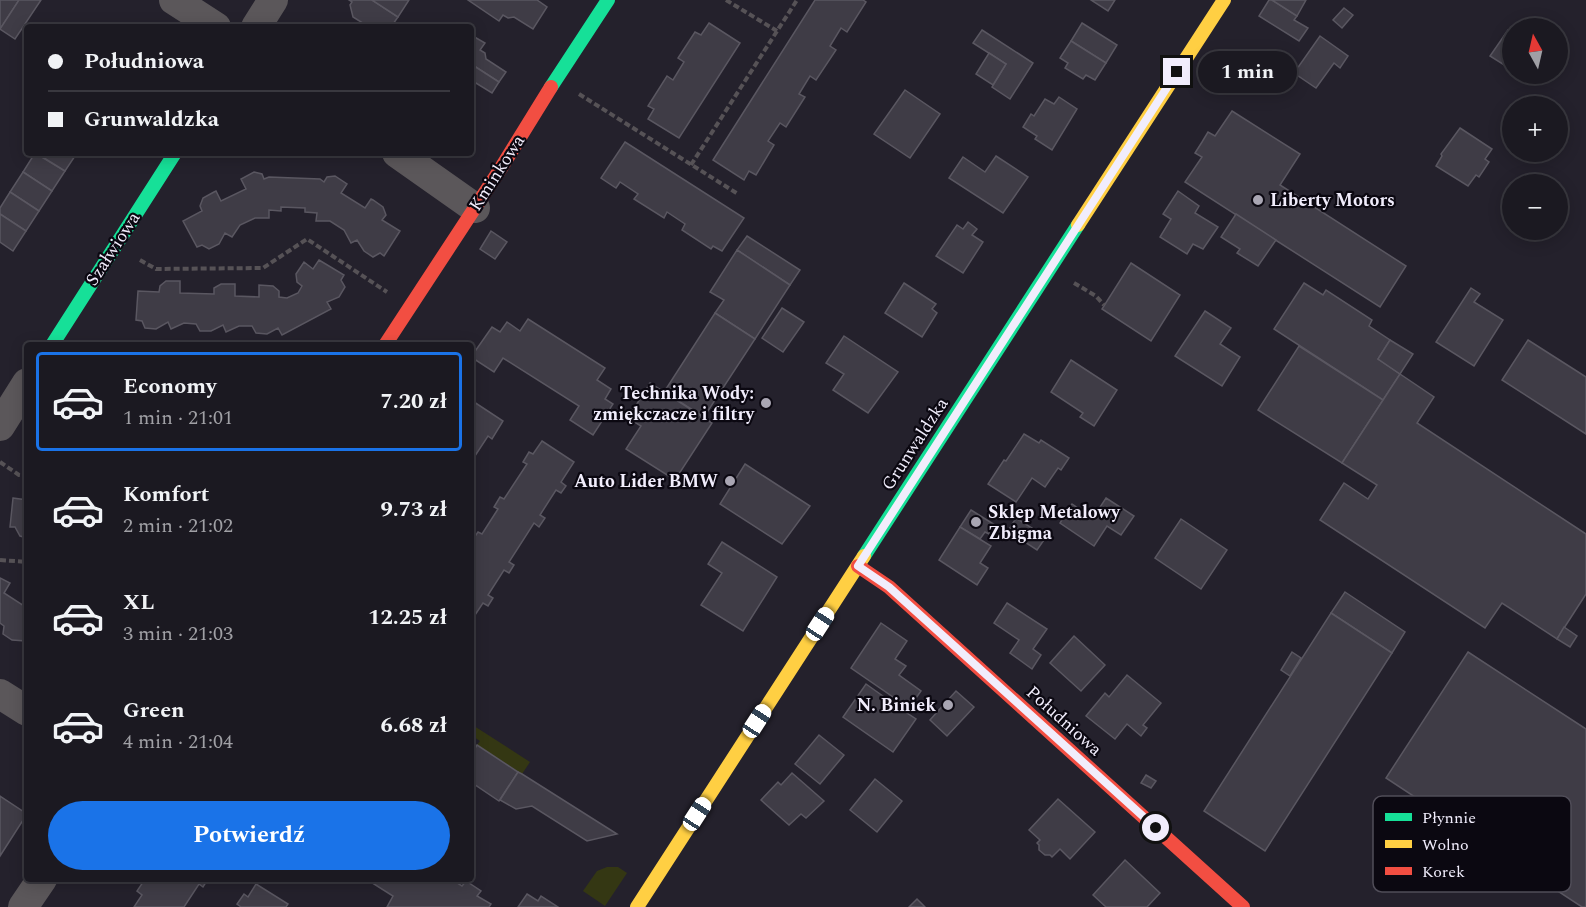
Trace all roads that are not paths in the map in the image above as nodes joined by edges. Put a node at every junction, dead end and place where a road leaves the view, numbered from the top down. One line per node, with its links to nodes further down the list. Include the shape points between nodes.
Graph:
1 (174, 0): 5 (street)
2 (273, 0): 6 (street)
3 (608, 0): 9 (street, Kminkowa)
4 (1224, 0): 14 (street, Grunwaldzka)
5 (211, 24)
6 (258, 24)
7 (173, 156): 10 (street, Szałwiowa)
8 (402, 156): 9 (street)
9 (475, 207): 11 (street, Kminkowa)
10 (54, 342)
11 (387, 342)
12 (24, 388): 13 (street)
13 (0, 426)
14 (858, 566): 19 (street, Grunwaldzka); 20 (street, Południowa, via 889,587)
15 (0, 694): 16 (street)
16 (24, 709)
17 (40, 882): 18 (street)
18 (23, 907)
19 (636, 907)
20 (1243, 907)

